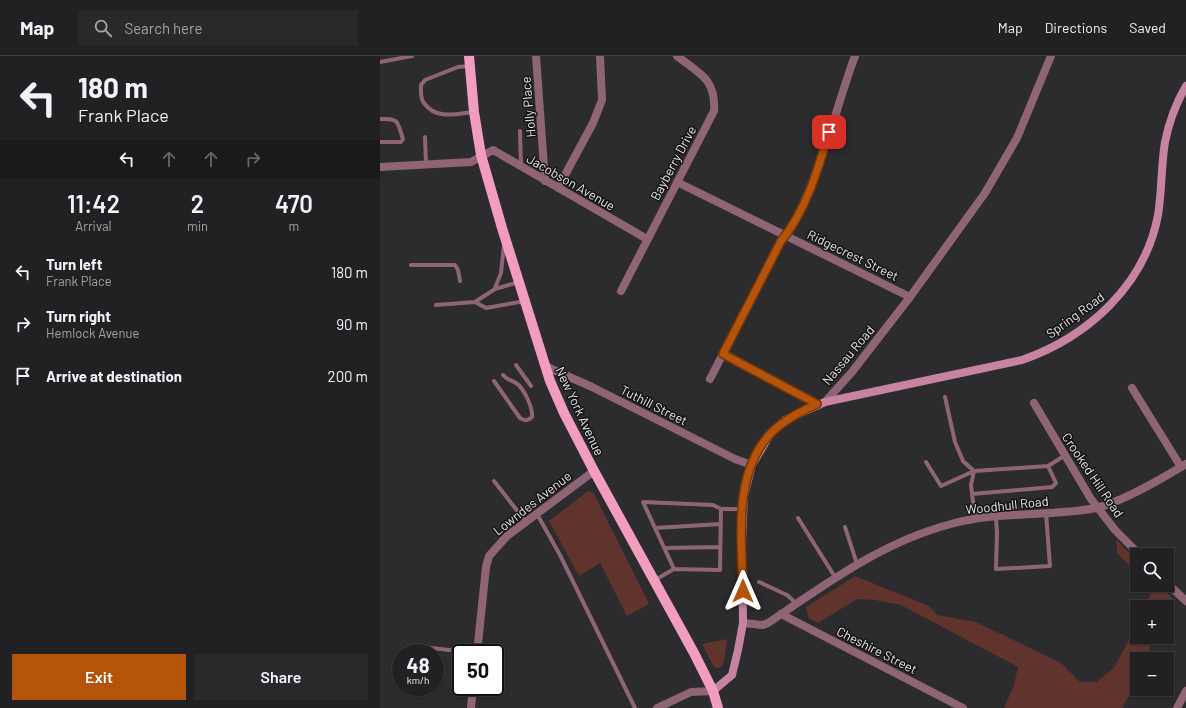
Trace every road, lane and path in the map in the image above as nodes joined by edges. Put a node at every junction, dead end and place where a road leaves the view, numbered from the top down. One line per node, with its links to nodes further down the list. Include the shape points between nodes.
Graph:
1 (412, 56): 7 (lane)
2 (536, 56): 20 (street, Holly Place)
3 (600, 56): 22 (street, via 602,100)
4 (677, 56): 21 (street, Bayberry Drive, via 704,76 713,90 714,102 714,111)
5 (855, 56): 23 (street, via 820,161)
6 (1051, 56): 31 (street, Nassau Road, via 1007,157 977,204)
7 (403, 57): 8 (lane)
8 (380, 61)
9 (469, 61): 11 (main road, New York Avenue); 11 (lane, via 425,80 421,85 424,104 442,116)
10 (1186, 86): 44 (main road, Spring Road, via 1174,111 1165,142 1158,214 1152,237 1139,269 1112,304 1059,344 1040,354)
11 (474, 112): 16 (main road, New York Avenue)
12 (380, 120): 15 (lane, via 397,121 403,139 401,142)
13 (520, 131): 19 (lane)
14 (425, 138): 17 (lane)
15 (380, 142)
16 (481, 155): 17 (street, via 470,162); 19 (street, Jacobson Avenue, via 493,150); 25 (main road, New York Avenue)
17 (426, 164): 18 (street)
18 (380, 167)
19 (521, 167): 20 (street, Jacobson Avenue)
20 (545, 180): 22 (street, Jacobson Avenue)
21 (677, 182): 23 (street, Ridgecrest Street); 24 (street, Bayberry Drive)
22 (558, 188): 24 (street, Jacobson Avenue)
23 (785, 235): 31 (street, Ridgecrest Street); 35 (street)
24 (648, 239): 30 (street, Bayberry Drive)
25 (506, 240): 28 (main road, New York Avenue); 29 (lane, via 502,254 502,272)
26 (411, 265): 27 (lane, via 455,265)
27 (460, 281)
28 (519, 282): 29 (lane); 32 (main road, New York Avenue)
29 (495, 289): 33 (lane)
30 (621, 291)
31 (910, 297): 44 (street, Nassau Road, via 852,372)
32 (525, 301): 33 (lane, via 486,308); 37 (main road, New York Avenue)
33 (475, 302): 34 (lane)
34 (436, 305)
35 (723, 354): 39 (street); 44 (street)
36 (516, 365): 41 (lane)
37 (545, 366): 48 (street, Tuthill Street); 51 (main road, New York Avenue, via 558,400)
38 (503, 375): 40 (lane, via 521,388 533,411 529,420 520,418)
39 (710, 379)
40 (494, 381)
41 (531, 386)
42 (1132, 388): 49 (street)
43 (945, 397): 52 (lane, via 955,442 963,461)
44 (821, 403): 48 (main road, Nassau Road, via 785,420 770,433)
45 (1034, 404): 46 (street, Crooked Hill Road)
46 (1064, 456): 50 (lane); 55 (street, Crooked Hill Road)
47 (926, 462): 52 (lane, via 941,486)
48 (752, 465): 57 (main road, Nassau Road)
49 (1184, 465): 55 (street, Woodhull Road, via 1157,481)
50 (1048, 466): 52 (lane); 54 (lane, via 1056,483 1052,487)
51 (594, 471): 59 (street, Lowndes Avenue); 73 (main road, New York Avenue)
52 (974, 471): 54 (lane)
53 (494, 481): 63 (lane)
54 (972, 494): 62 (lane)
55 (1098, 507): 58 (street, Woodhull Road); 69 (street, Crooked Hill Road, via 1115,530)
56 (721, 509): 57 (lane); 64 (lane); 65 (lane, via 713,505 643,502)
57 (742, 509): 79 (main road, Nassau Road)
58 (1046, 513): 61 (street, Woodhull Road); 61 (lane, via 1050,566 996,570)
59 (537, 514): 63 (street, Lowndes Avenue); 85 (lane, via 560,555)
60 (798, 518): 72 (lane)
61 (996, 518): 62 (street, Woodhull Road)
62 (975, 519): 70 (street, Woodhull Road, via 914,536)
63 (526, 522): 80 (street, Lowndes Avenue, via 507,536 489,556)
64 (721, 524): 65 (lane); 67 (lane)
65 (655, 528): 68 (lane)
66 (845, 528): 70 (lane)
67 (720, 547): 68 (lane); 71 (lane, via 720,570)
68 (664, 548): 71 (lane)
69 (1133, 548)
70 (858, 564): 72 (street, Woodhull Road)
71 (674, 569): 73 (lane)
72 (835, 577): 77 (street, Woodhull Road)
73 (655, 581): 81 (main road, New York Avenue)
74 (759, 582): 77 (lane, via 787,595)
75 (1174, 590): 76 (street)
76 (1186, 601)
77 (794, 605): 78 (street, Woodhull Road)
78 (781, 614): 79 (street, Woodhull Road, via 763,625); 88 (street, Cheshire Street)
79 (743, 623): 81 (main road, Nassau Road, via 732,675)
80 (478, 644)
81 (713, 691): 86 (street, via 691,692); 87 (main road, New York Avenue)
82 (1186, 691): 89 (street)
83 (472, 696): 84 (street)
84 (471, 708)
85 (635, 708)
86 (657, 708)
87 (718, 708)
88 (963, 708)
89 (1177, 708)

